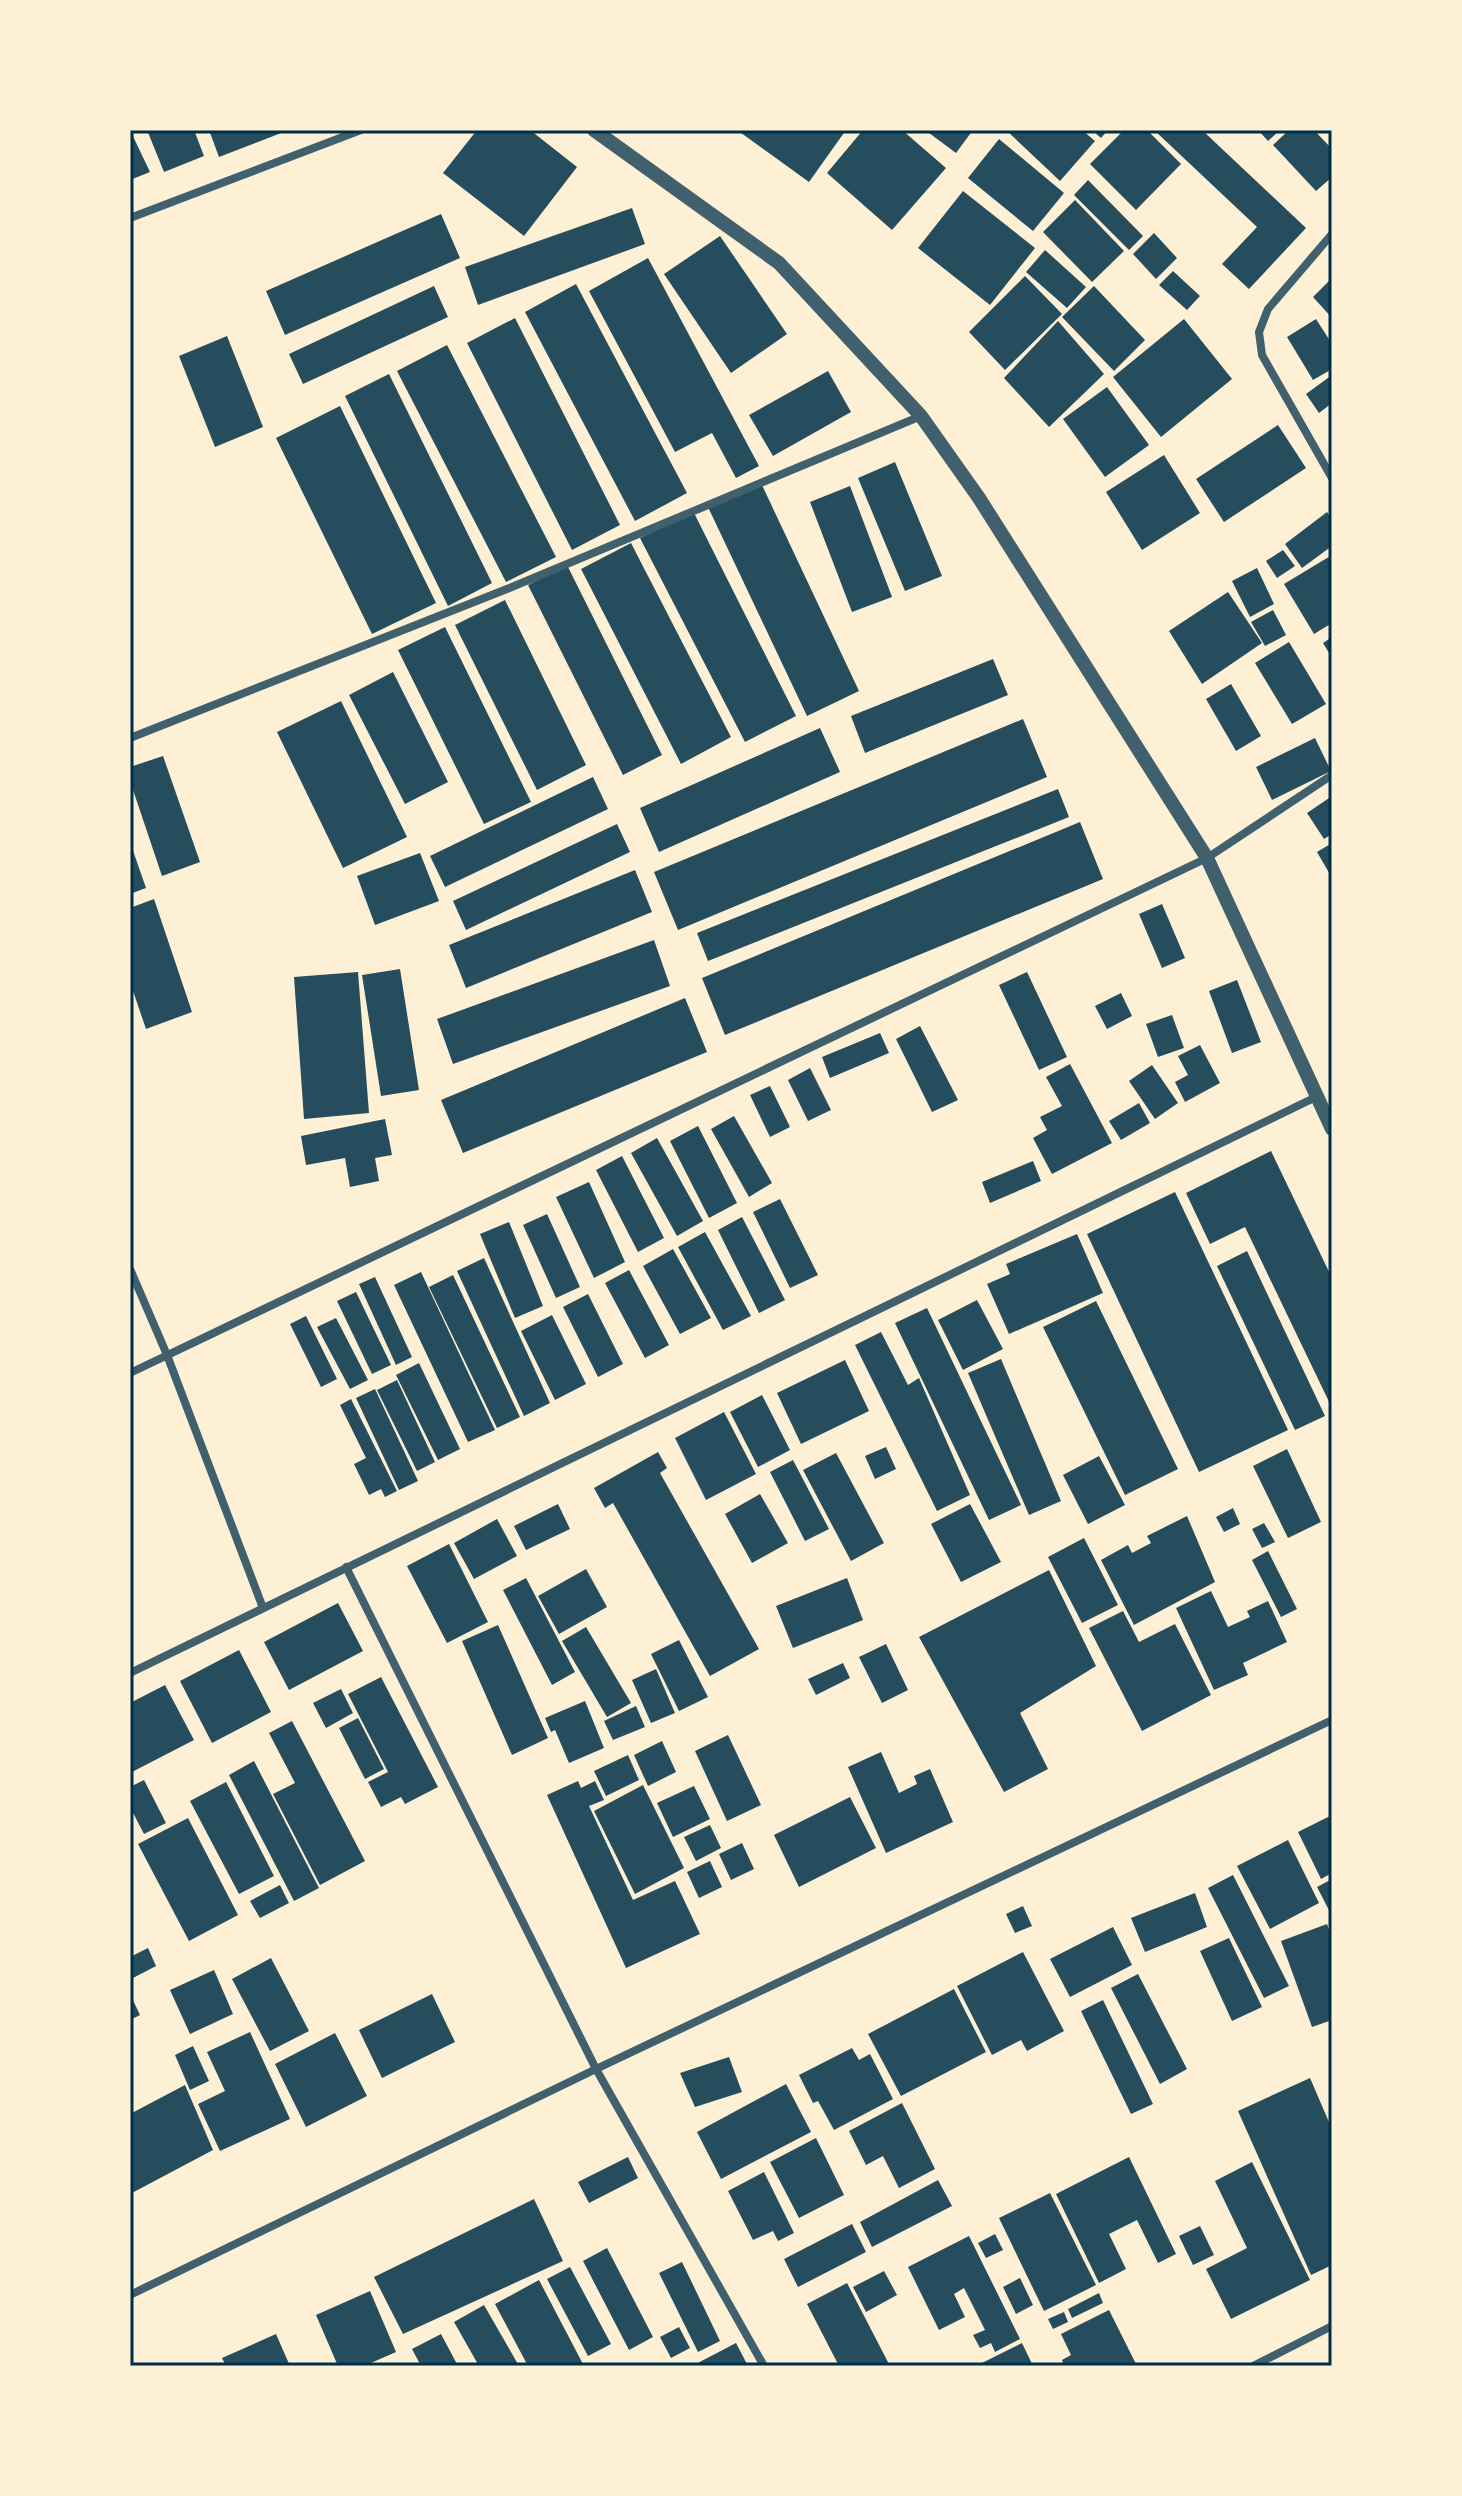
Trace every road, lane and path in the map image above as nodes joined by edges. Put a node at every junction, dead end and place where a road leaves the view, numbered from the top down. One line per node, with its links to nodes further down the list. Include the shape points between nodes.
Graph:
1 (361, 130): 3 (street)
2 (594, 130): 5 (street, via 779,263)
3 (130, 218)
4 (1332, 234): 6 (street, via 1268,309 1259,332 1262,355)
5 (921, 416): 7 (street, via 507,589); 9 (street, via 979,498)
6 (1332, 478)
7 (130, 738)
8 (1332, 775): 9 (street)
9 (1207, 858): 10 (street); 13 (street)
10 (1316, 1097): 11 (street); 15 (street)
11 (1332, 1129)
12 (130, 1269): 13 (street)
13 (167, 1355): 14 (street); 16 (street)
14 (130, 1373)
15 (346, 1567): 16 (street); 19 (street)
16 (263, 1608): 17 (street)
17 (130, 1673)
18 (1332, 1720): 19 (street)
19 (596, 2069): 20 (street); 22 (street)
20 (130, 2295)
21 (1332, 2326): 23 (street)
22 (764, 2366)
23 (1253, 2366)

